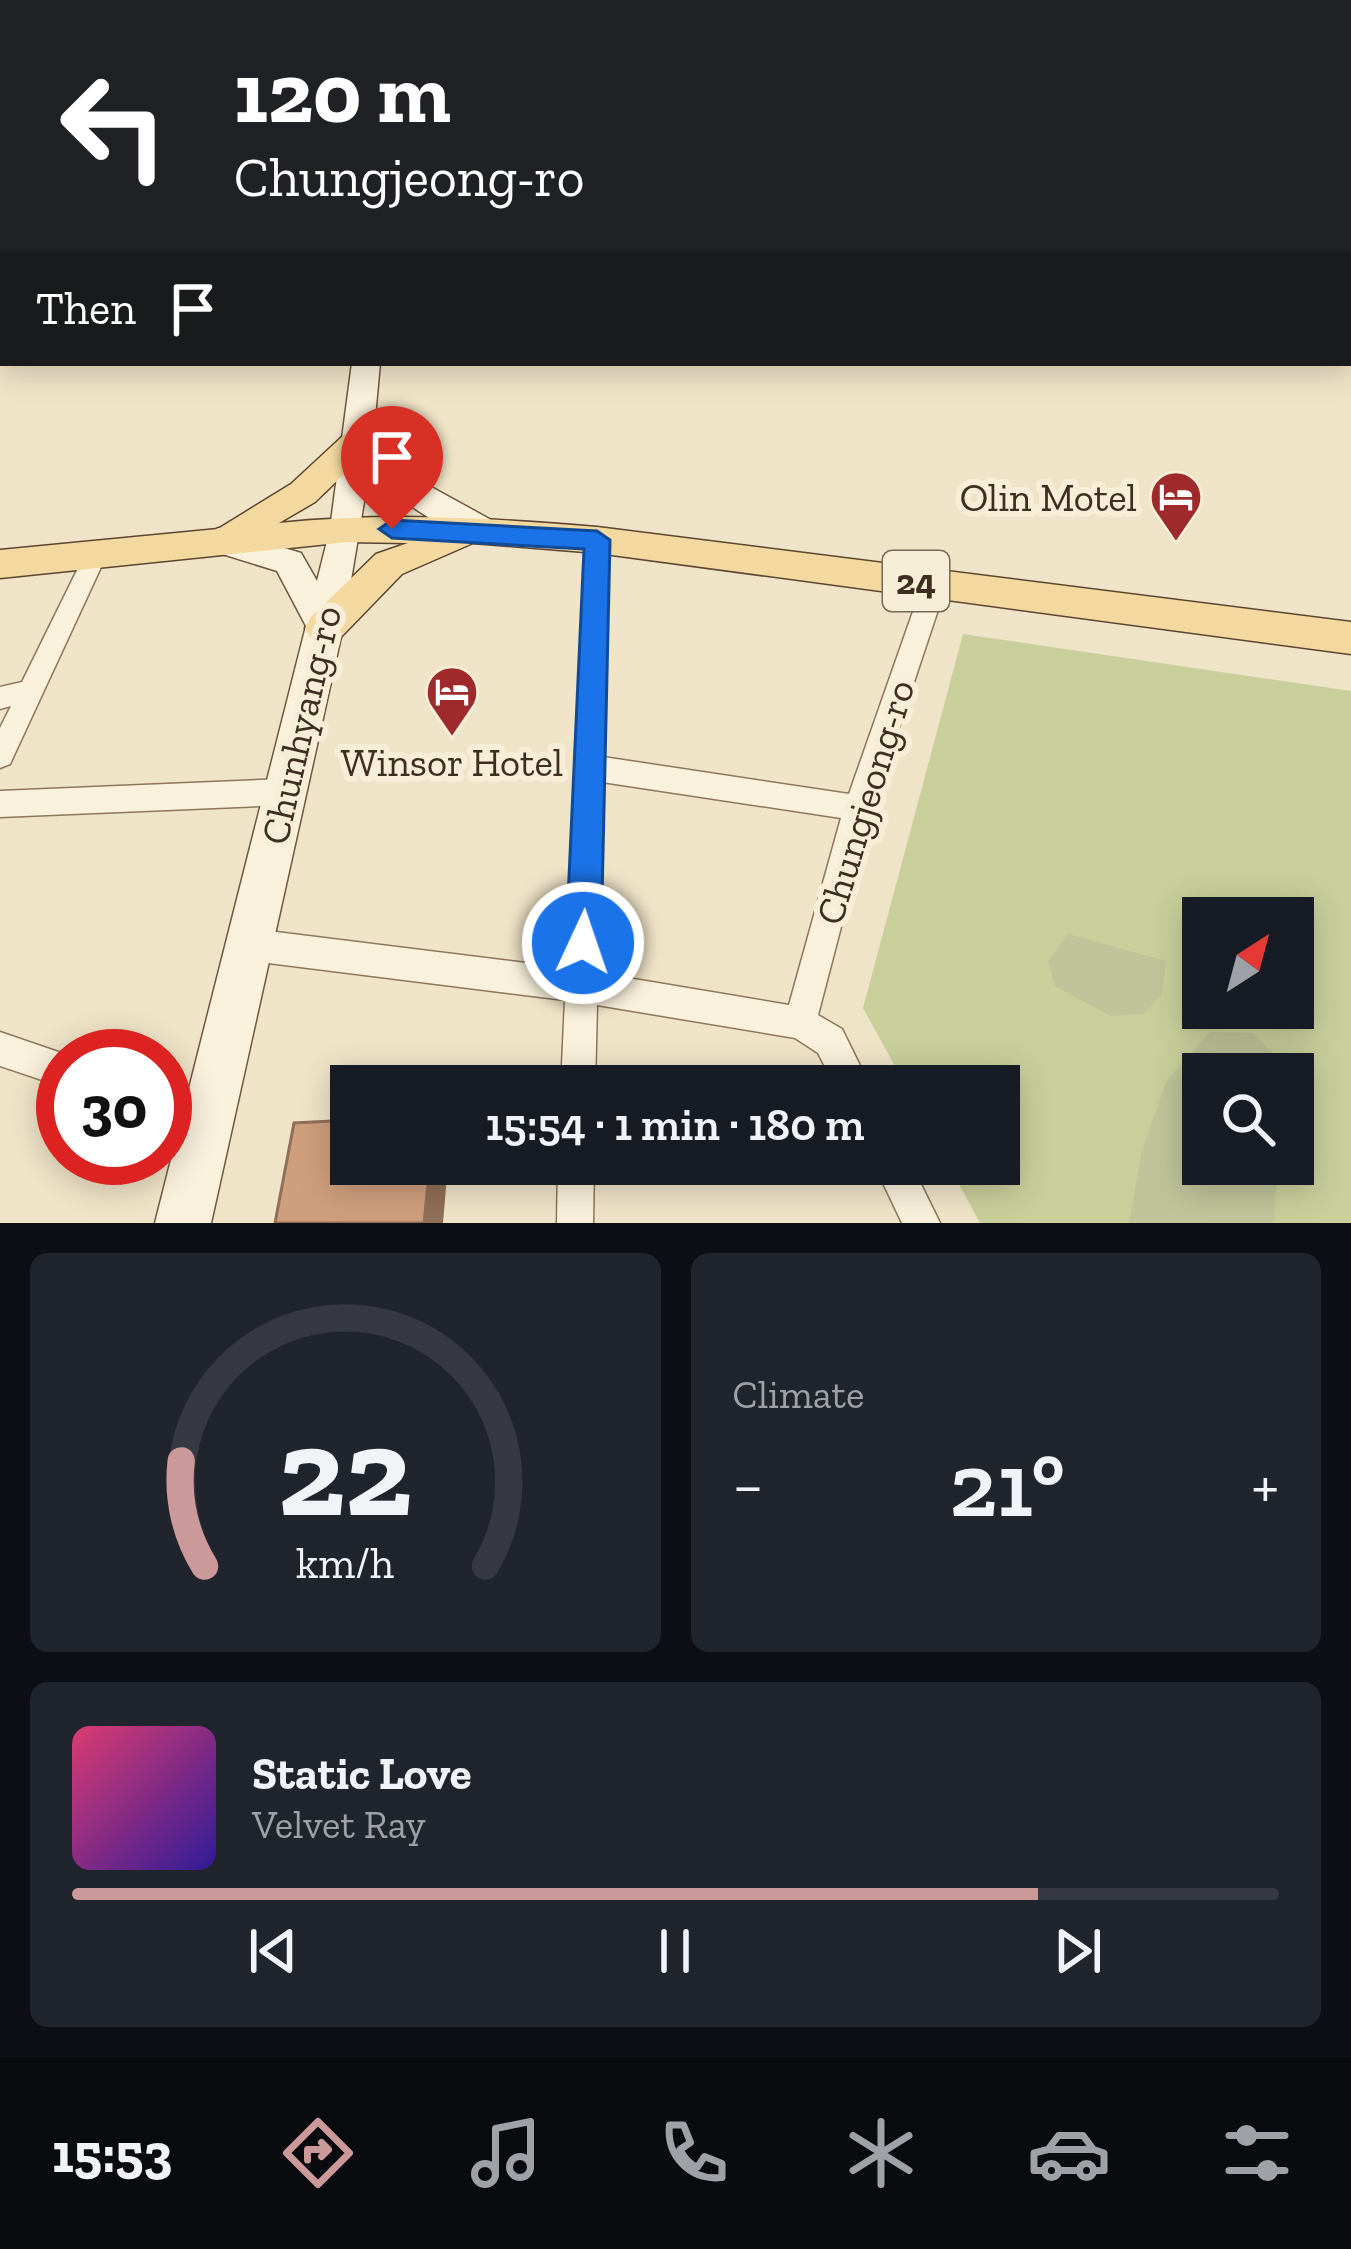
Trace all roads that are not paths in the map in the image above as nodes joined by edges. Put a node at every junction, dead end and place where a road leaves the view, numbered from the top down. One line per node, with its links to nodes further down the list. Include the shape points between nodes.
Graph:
1 (366, 366): 2 (street, Chunhyang-ro)
2 (357, 442): 3 (street, Chunhyang-ro); 4 (street, via 403,485); 5 (main road, via 303,494)
3 (347, 529): 4 (main road, 24); 5 (main road, 24); 10 (street, Chunhyang-ro)
4 (481, 530): 6 (main road, 24); 10 (main road, via 389,564)
5 (218, 540): 7 (main road, 24); 10 (street, via 289,562)
6 (597, 540): 9 (main road, 24); 15 (street)
7 (97, 552): 8 (main road, 24); 12 (street)
8 (0, 564)
9 (935, 583): 11 (main road, 24); 18 (street, Chungjeong-ro)
10 (325, 628): 16 (street, Chunhyang-ro)
11 (1351, 638)
12 (34, 690): 13 (street); 14 (street)
13 (0, 698)
14 (0, 756)
15 (593, 767): 18 (street); 20 (street)
16 (283, 792): 17 (street); 19 (street, Chunhyang-ro)
17 (0, 804)
18 (858, 808): 21 (street, Chungjeong-ro)
19 (252, 945): 20 (street); 27 (street, Chunhyang-ro)
20 (581, 986): 21 (street); 24 (street)
21 (800, 1023): 25 (street, via 830,1041)
22 (0, 1049): 23 (street)
23 (36, 1061)
24 (579, 1065)
25 (842, 1065)
26 (192, 1112): 27 (street)
27 (210, 1118): 30 (street, Chunhyang-ro)
28 (576, 1185): 31 (street)
29 (903, 1185): 32 (street)
30 (183, 1223)
31 (575, 1223)
32 (922, 1223)

